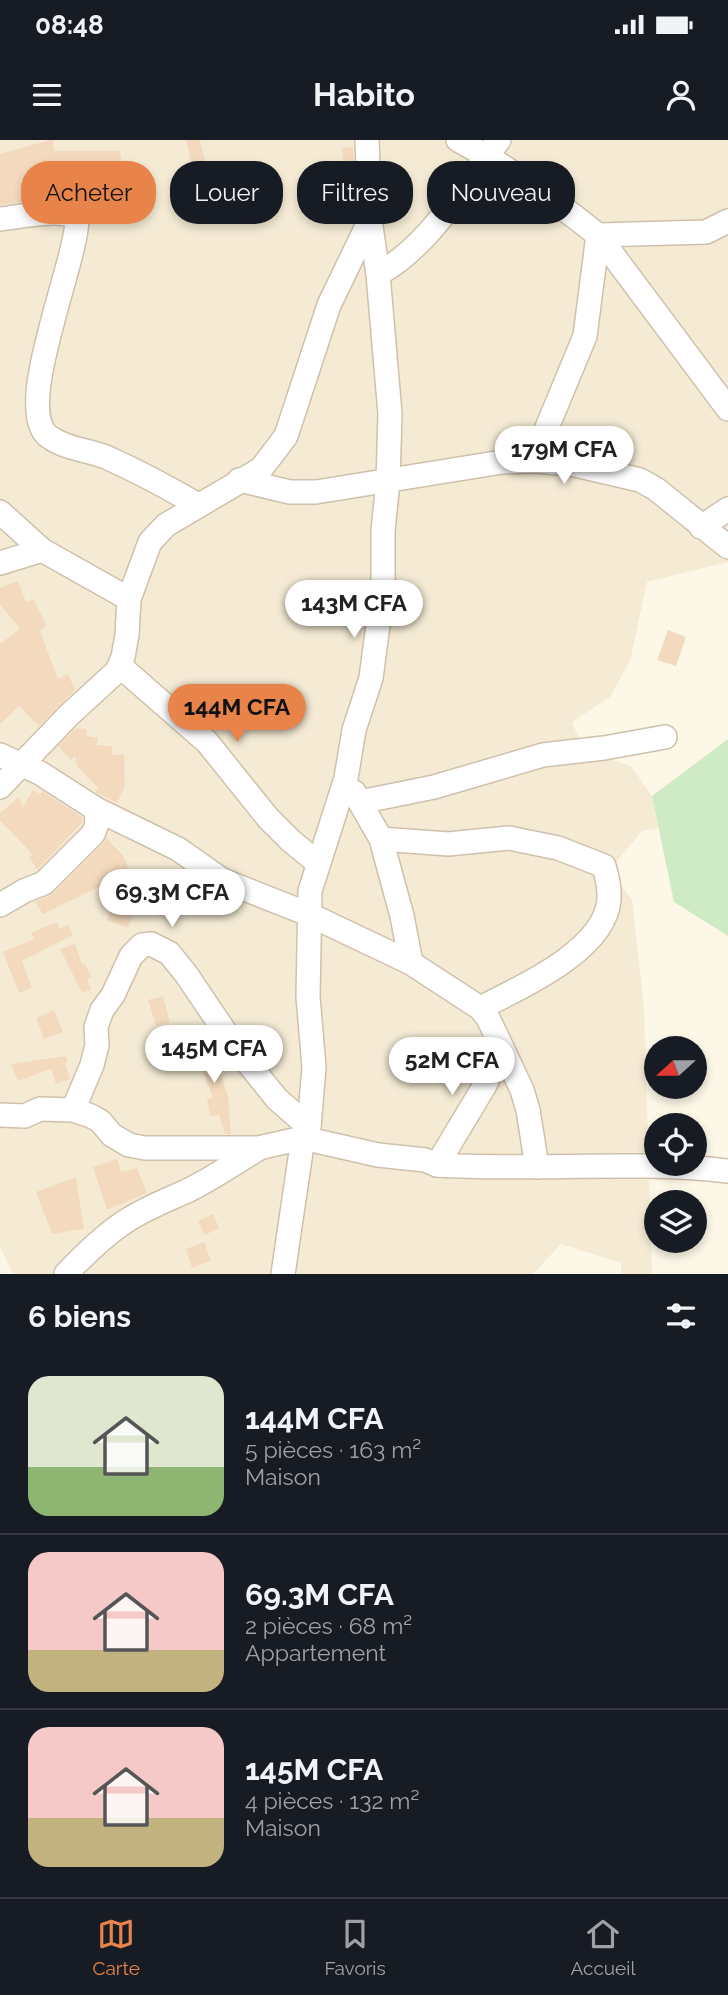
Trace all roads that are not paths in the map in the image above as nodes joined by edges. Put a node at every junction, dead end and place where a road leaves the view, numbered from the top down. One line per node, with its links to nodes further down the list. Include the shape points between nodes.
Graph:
1 (367, 140): 4 (street)
2 (458, 140): 3 (street)
3 (493, 148): 9 (street); 10 (street, via 412,250)
4 (368, 161)
5 (0, 219): 15 (street, via 45,214 77,219 43,359 38,392 42,429 58,442 106,457)
6 (728, 221): 9 (street, via 706,232)
7 (368, 224): 13 (street, via 329,305 286,436 261,469)
8 (371, 224): 10 (street)
9 (598, 235): 11 (street); 12 (street, via 585,336)
10 (378, 274): 14 (street, via 390,414)
11 (728, 409)
12 (536, 461): 14 (street, via 502,461); 18 (street, via 571,464 640,481)
13 (239, 480): 14 (street, via 290,492); 15 (street)
14 (388, 481): 27 (street, via 383,587 371,678 354,730)
15 (198, 505): 22 (street, via 166,525 150,542)
16 (728, 509): 18 (street)
17 (0, 512): 20 (street)
18 (701, 527): 19 (street)
19 (728, 547)
20 (42, 550): 21 (street); 22 (street)
21 (0, 563)
22 (129, 599): 23 (street)
23 (120, 666): 26 (street); 32 (street, via 207,742 268,818)
24 (665, 737): 29 (street, via 543,755 433,788)
25 (0, 755): 26 (street)
26 (23, 764): 28 (street); 30 (street)
27 (346, 778): 29 (street); 32 (street)
28 (0, 787)
29 (360, 802): 31 (street)
30 (96, 809): 33 (street, via 93,834 44,883); 34 (street, via 178,849 222,880)
31 (381, 839): 35 (street); 36 (street, via 448,844 509,838 558,848 604,866 609,902 598,929 579,950 546,973)
32 (318, 863): 34 (street)
33 (0, 905)
34 (308, 914): 35 (street); 40 (street, via 314,1067)
35 (411, 963): 36 (street)
36 (480, 1008): 37 (street)
37 (502, 1048): 42 (street); 43 (street, via 528,1110)
38 (73, 1110): 39 (street); 40 (street, via 92,1065 102,1010 131,956 142,945 151,944 169,953 236,1048); 41 (street, via 100,1121 129,1145)
39 (0, 1115)
40 (306, 1132): 41 (street); 42 (street, via 378,1156); 46 (street)
41 (258, 1148): 45 (street, via 124,1222)
42 (437, 1165): 43 (street)
43 (537, 1167): 44 (street, via 647,1165)
44 (728, 1171)
45 (66, 1274)
46 (283, 1274)

